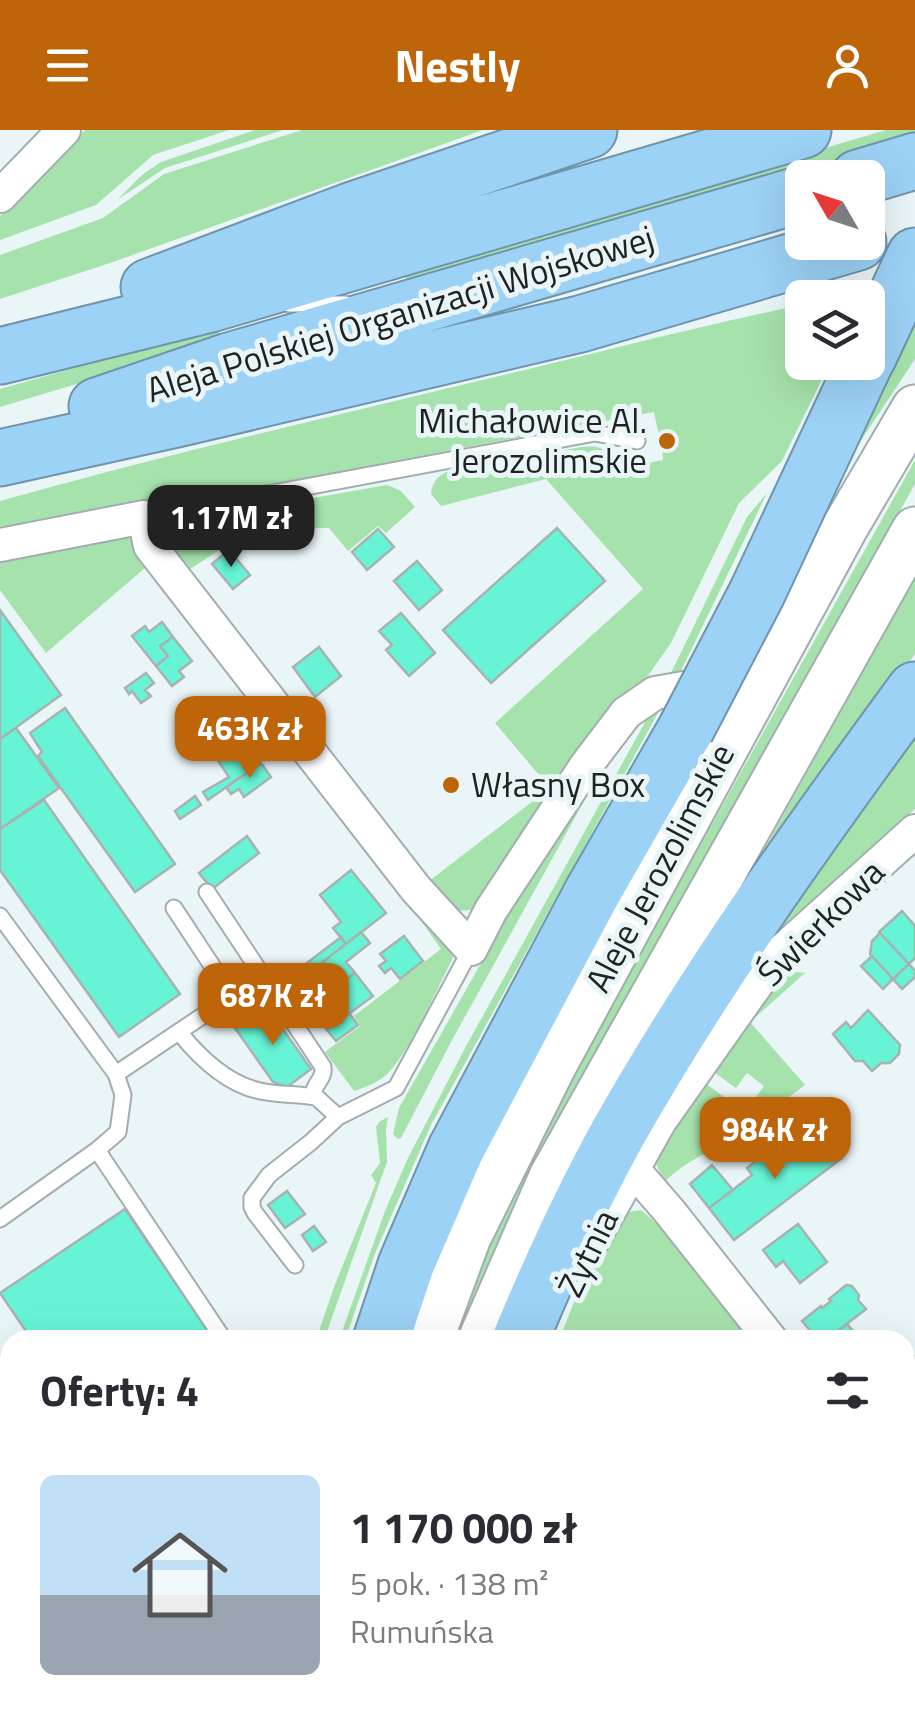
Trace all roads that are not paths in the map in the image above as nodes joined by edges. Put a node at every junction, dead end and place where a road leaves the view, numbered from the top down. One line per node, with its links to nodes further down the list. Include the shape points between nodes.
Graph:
1 (64, 130): 6 (street)
2 (589, 130): 19 (highway, via 350,211)
3 (803, 130): 9 (highway, Aleja Polskiej Organizacji Wojskowej)
4 (915, 161): 5 (highway)
5 (885, 170)
6 (0, 196)
7 (785, 199): 17 (highway, Aleja Polskiej Organizacji Wojskowej)
8 (890, 239): 10 (highway); 25 (highway, via 580,324)
9 (370, 270): 11 (highway, Aleja Polskiej Organizacji Wojskowej); 14 (lane)
10 (882, 280)
11 (210, 304): 12 (lane); 20 (highway, Aleja Polskiej Organizacji Wojskowej)
12 (264, 304)
13 (281, 304): 14 (lane)
14 (317, 304): 15 (lane); 18 (lane)
15 (354, 304)
16 (373, 304): 17 (lane)
17 (428, 304): 23 (highway, Aleja Polskiej Organizacji Wojskowej, via 251,347)
18 (288, 323)
19 (0, 344)
20 (0, 356)
21 (857, 380): 45 (highway, bridge, via 757,593 456,1149)
22 (915, 408): 27 (main road, Aleje Jerozolimskie)
23 (0, 440)
24 (637, 440): 26 (lane, via 595,434)
25 (0, 458)
26 (144, 517): 29 (street); 35 (street, via 150,546 416,889)
27 (845, 528): 35 (street, via 736,671 708,685 655,692 626,713 491,910); 46 (main road, Aleje Jerozolimskie, via 553,1066 468,1237)
28 (915, 530): 47 (main road, Aleje Jerozolimskie, via 552,1177)
29 (0, 544)
30 (915, 690): 48 (highway, via 714,977 618,1134)
31 (915, 831): 41 (street, Świerkowa, via 777,956)
32 (206, 892): 38 (lane, via 322,1067)
33 (174, 908): 36 (lane, via 232,996)
34 (0, 916): 37 (lane)
35 (472, 950): 39 (lane, via 396,1088)
36 (179, 1032): 37 (lane); 38 (lane, via 198,1055 249,1088)
37 (116, 1074): 40 (lane, via 123,1095 118,1132)
38 (314, 1098): 39 (lane)
39 (338, 1116): 43 (lane, via 252,1198 254,1213)
40 (97, 1150): 42 (lane); 44 (lane)
41 (632, 1168): 49 (street, Żytnia); 50 (street)
42 (0, 1219)
43 (296, 1265)
44 (217, 1330)
45 (384, 1330)
46 (434, 1330)
47 (486, 1330)
48 (524, 1330)
49 (554, 1330)
50 (763, 1330)

